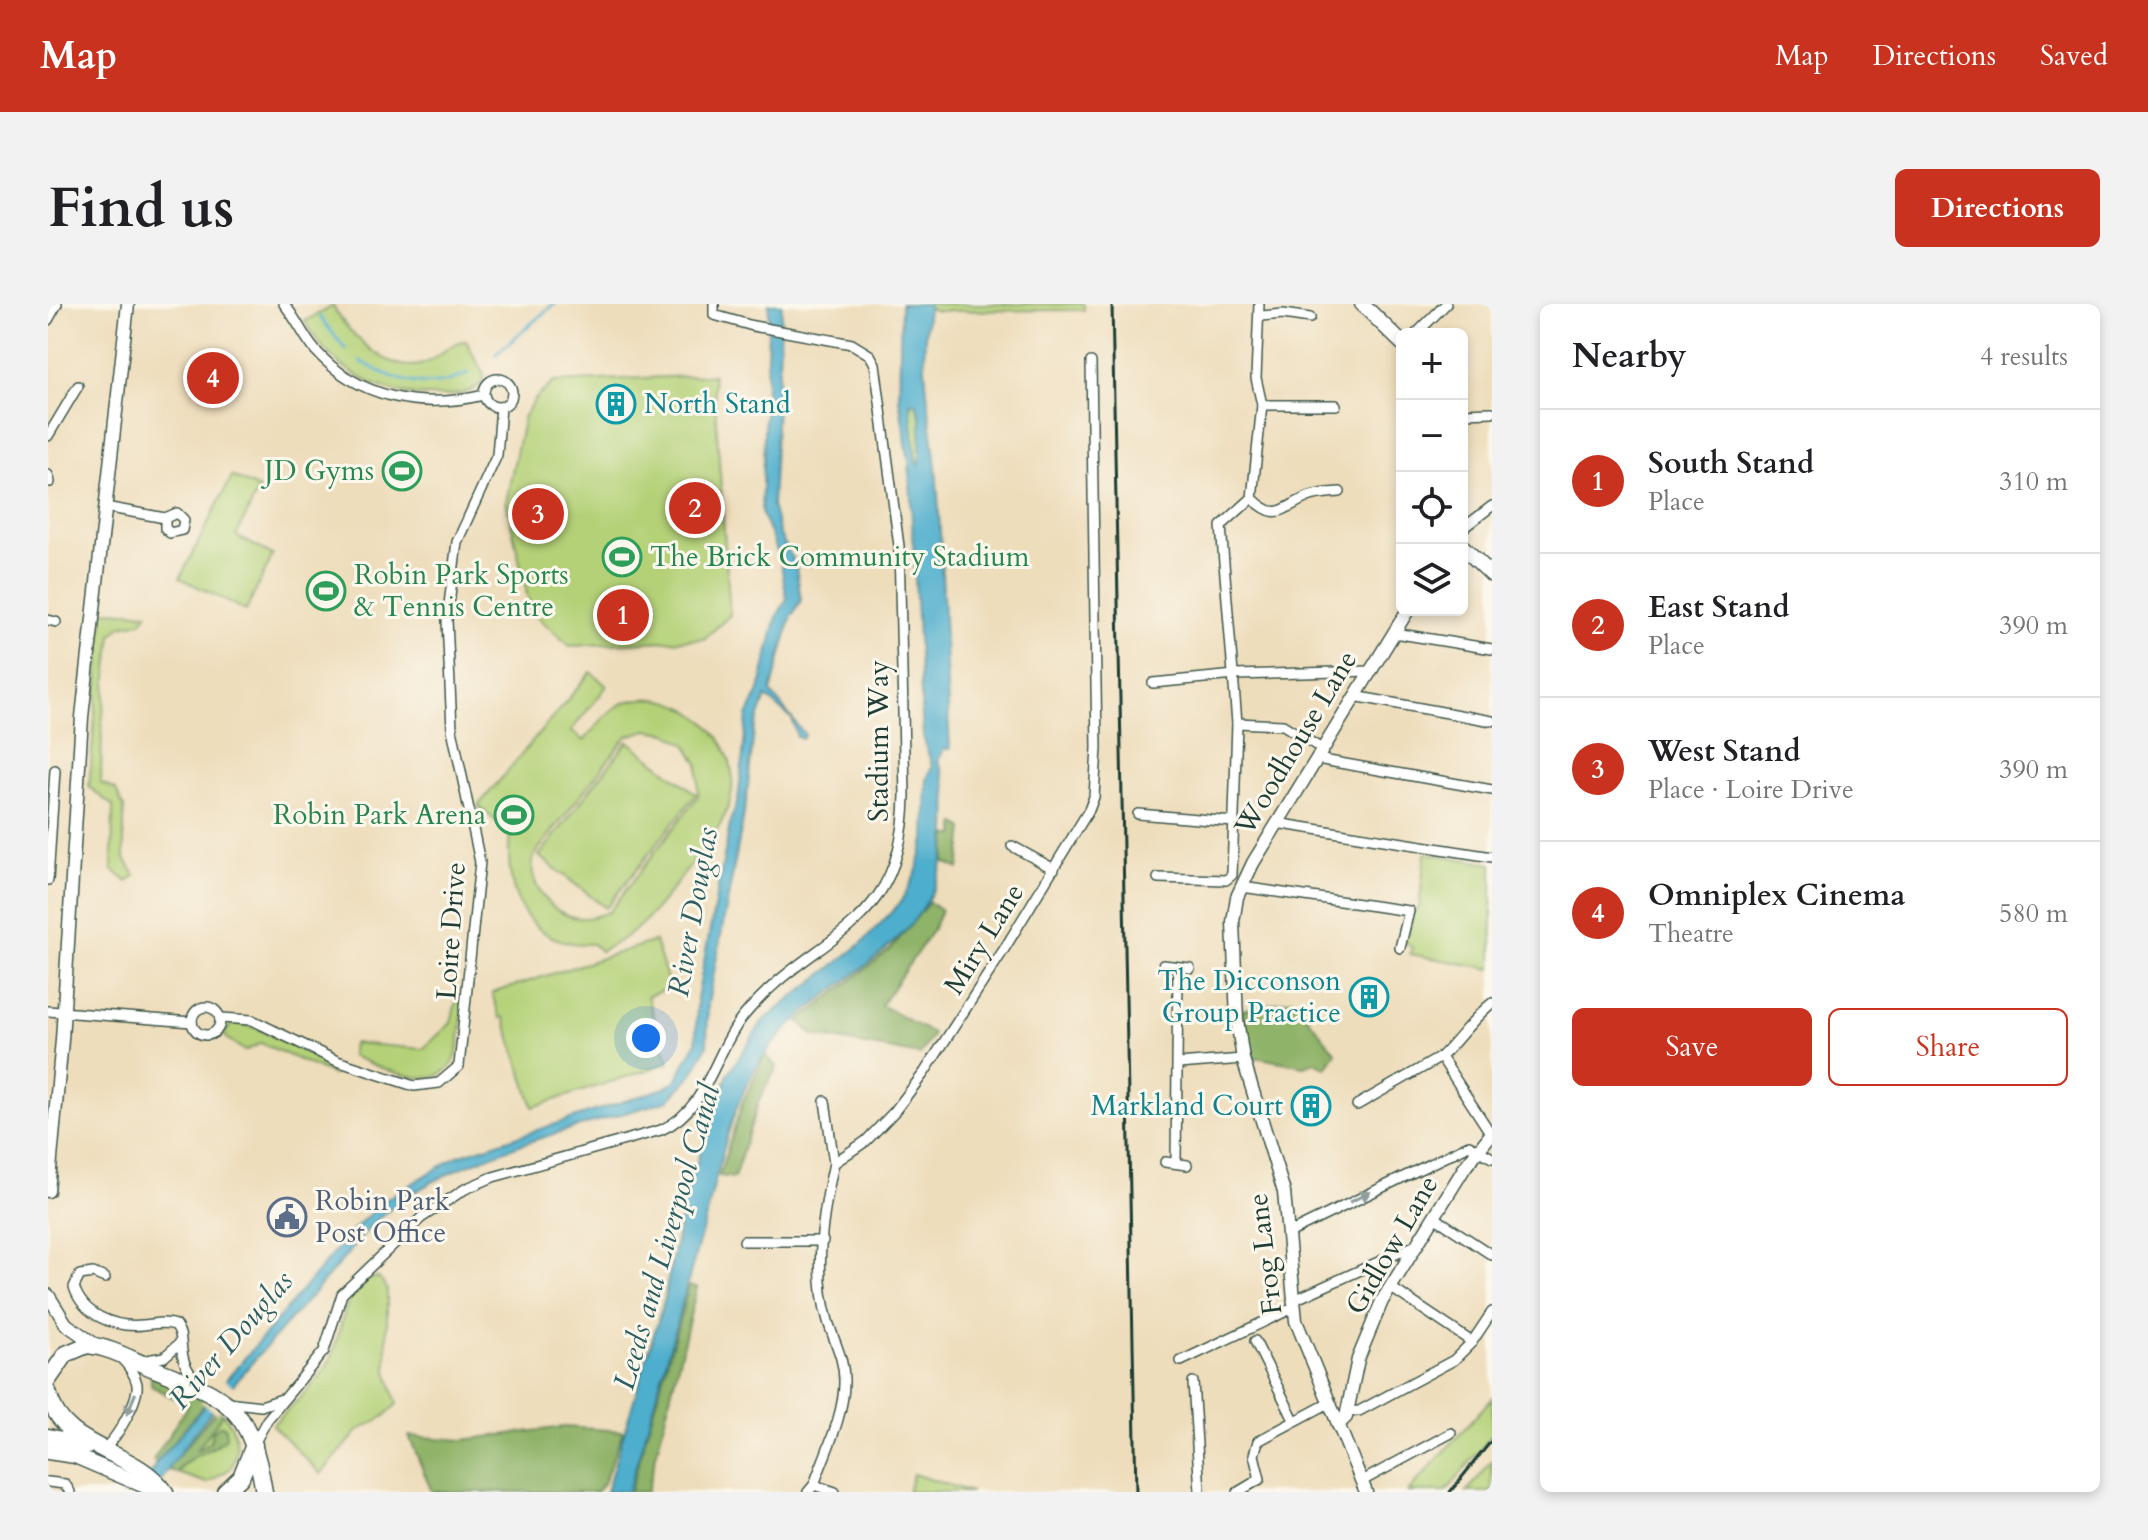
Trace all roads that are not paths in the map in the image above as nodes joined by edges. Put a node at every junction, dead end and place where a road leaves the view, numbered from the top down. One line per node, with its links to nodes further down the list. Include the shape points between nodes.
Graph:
1 (57, 304): 10 (street)
2 (128, 304): 25 (street)
3 (284, 304): 15 (street, via 316,351 357,384 418,402)
4 (714, 304): 98 (street, Stadium Way, via 714,315 862,348 875,364 899,546 905,820 890,871 876,899 853,926 742,1018 696,1102 677,1121 661,1130 510,1171 465,1189 421,1218 342,1294 324,1351)
5 (1259, 304): 8 (street)
6 (1362, 304): 12 (main road)
7 (1446, 304): 11 (street)
8 (1261, 316): 9 (street); 16 (street, via 1256,378)
9 (1310, 318)
10 (48, 320)
11 (1422, 328)
12 (1396, 337)
13 (1091, 362): 48 (street, Miry Lane, via 1094,797)
14 (78, 386): 21 (street)
15 (484, 395): 18 (street, via 492,406); 18 (street, via 491,381 506,382 512,398)
16 (1262, 405): 17 (street); 23 (street)
17 (1336, 405)
18 (501, 407): 60 (street, Loire Drive, via 497,455 457,542 447,620 452,729 480,862 459,1066 439,1083 414,1086 337,1061 252,1020)
19 (1492, 412): 20 (street)
20 (1468, 413)
21 (48, 436)
22 (1340, 492): 23 (street, via 1307,497 1276,513)
23 (1252, 498): 34 (street, via 1221,526)
24 (1492, 506): 27 (street)
25 (105, 507): 26 (street); 59 (street, via 82,717)
26 (165, 518)
27 (1468, 524)
28 (1468, 552): 29 (main road)
29 (1492, 575)
30 (1404, 616): 31 (street, Woodhouse Lane)
31 (1394, 633): 32 (street); 33 (street, Woodhouse Lane)
32 (1492, 649)
33 (1370, 671): 34 (street); 36 (street, Woodhouse Lane)
34 (1235, 675): 35 (street); 38 (street)
35 (1153, 683)
36 (1354, 696): 37 (street); 39 (street, Woodhouse Lane)
37 (1492, 721)
38 (1237, 723): 39 (street, via 1283,725); 43 (street)
39 (1320, 754): 41 (street); 44 (street, Woodhouse Lane)
40 (55, 770): 45 (street)
41 (1492, 790)
42 (1138, 814): 43 (street)
43 (1234, 822): 49 (street, via 1229,879)
44 (1276, 823): 47 (street); 51 (street, Woodhouse Lane)
45 (50, 833): 50 (street)
46 (1012, 846): 48 (street)
47 (1492, 857)
48 (1054, 869): 70 (street, Miry Lane, via 924,1073 866,1141)
49 (1158, 878)
50 (48, 880)
51 (1242, 887): 52 (street, Woodhouse Lane); 53 (street, via 1409,911)
52 (1234, 907): 63 (street, Frog Lane)
53 (1400, 948)
54 (1163, 965): 55 (street)
55 (1178, 968): 56 (street); 64 (street)
56 (1190, 968)
57 (1492, 1003): 62 (street, via 1470,1020)
58 (48, 1011): 59 (street)
59 (63, 1012): 61 (street); 72 (street)
60 (221, 1018): 61 (street, via 216,1010 204,1007); 61 (street, via 219,1028 207,1035 198,1033)
61 (192, 1022)
62 (1441, 1057): 66 (street); 67 (street)
63 (1243, 1059): 64 (street); 74 (street, Frog Lane)
64 (1178, 1064): 71 (street, via 1170,1162)
65 (825, 1101): 70 (street)
66 (1357, 1105)
67 (1492, 1133): 68 (street, Gidlow Lane)
68 (1478, 1148): 69 (street); 73 (street, Gidlow Lane); 74 (street, one-way to 68, via 1450,1153 1469,1145)
69 (1492, 1158)
70 (834, 1163): 76 (street)
71 (1187, 1165)
72 (48, 1191)
73 (1434, 1217): 77 (street, Gidlow Lane); 78 (street)
74 (1291, 1232): 82 (street, Frog Lane)
75 (744, 1241): 76 (street)
76 (823, 1241): 113 (street, via 828,1320 840,1348 844,1380 843,1398)
77 (1416, 1245): 80 (street, Gidlow Lane); 82 (street)
78 (1492, 1255)
79 (105, 1278): 86 (street, via 86,1273 76,1279 77,1296 91,1312 123,1324 172,1323 180,1330)
80 (1390, 1287): 85 (street); 95 (street, Gidlow Lane)
81 (48, 1295): 87 (street, via 66,1324)
82 (1293, 1305): 89 (street); 101 (street, Frog Lane, via 1301,1339)
83 (1492, 1312): 85 (street)
84 (1255, 1341): 90 (street)
85 (1472, 1342): 102 (street, via 1448,1364)
86 (180, 1343): 88 (street, via 164,1357); 94 (street, via 188,1371)
87 (97, 1346): 88 (highway); 92 (highway, via 79,1346 66,1354)
88 (126, 1357): 94 (highway); 108 (street, one-way to 108, via 137,1392 115,1439)
89 (1181, 1361)
90 (1268, 1371): 91 (street); 103 (street)
91 (1256, 1377)
92 (48, 1380)
93 (1193, 1382): 99 (street)
94 (208, 1389): 100 (highway)
95 (1350, 1390): 101 (street, Gidlow Lane); 102 (street, Gidlow Lane)
96 (48, 1392): 108 (highway, via 58,1418)
97 (1207, 1396): 99 (street)
98 (285, 1398): 100 (street, via 261,1406); 107 (street, via 259,1430)
99 (1194, 1398): 118 (street)
100 (227, 1402): 107 (highway)
101 (1331, 1406): 103 (street); 104 (street, Frog Lane)
102 (1348, 1412): 104 (street)
103 (1294, 1420): 119 (street, via 1256,1443 1260,1479)
104 (1338, 1425): 112 (street, Frog Lane)
105 (1451, 1433): 112 (street)
106 (48, 1437): 108 (highway)
107 (254, 1445): 115 (highway, via 241,1477); 116 (highway)
108 (100, 1449): 111 (highway)
109 (48, 1452): 111 (main road, via 75,1456)
110 (48, 1482): 114 (street, via 65,1484)
111 (154, 1487)
112 (1362, 1488)
113 (811, 1489): 117 (street)
114 (70, 1492)
115 (225, 1492)
116 (264, 1492)
117 (835, 1492)
118 (1200, 1492)
119 (1238, 1492)

